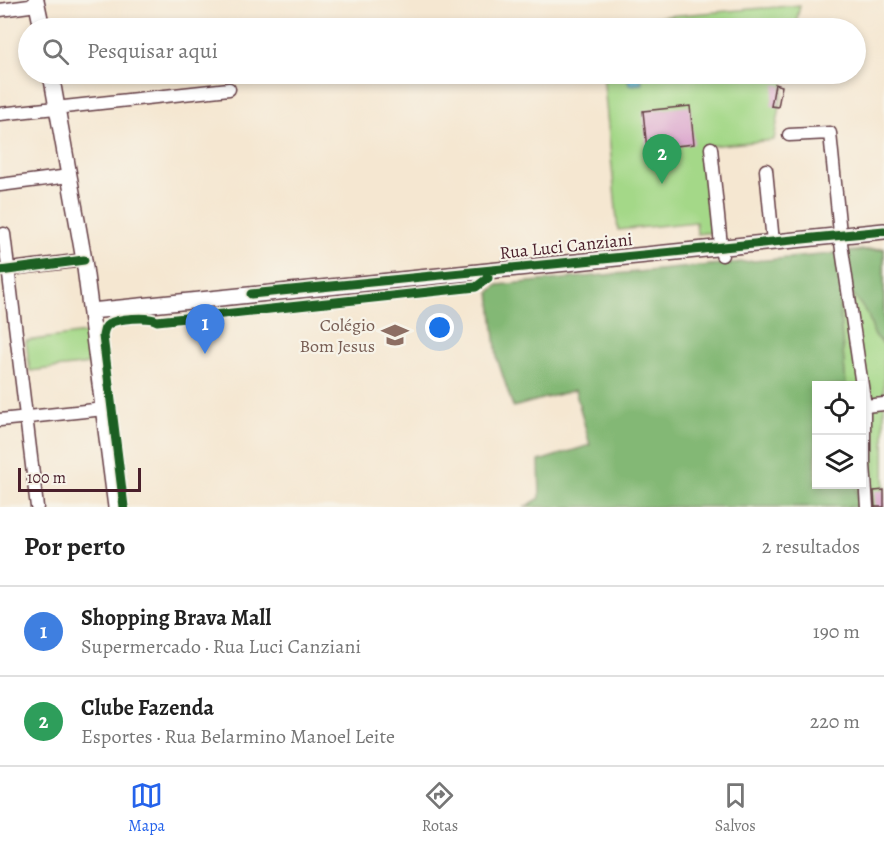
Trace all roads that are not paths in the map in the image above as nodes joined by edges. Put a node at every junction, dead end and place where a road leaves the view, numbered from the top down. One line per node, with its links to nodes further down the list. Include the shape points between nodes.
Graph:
1 (37, 3): 2 (street); 3 (main road)
2 (0, 10)
3 (40, 18)
4 (53, 84): 6 (main road)
5 (229, 89): 6 (street)
6 (58, 107): 7 (street); 11 (main road)
7 (0, 114)
8 (789, 135): 16 (street, via 830,133)
9 (711, 148): 18 (street)
10 (766, 171): 17 (street)
11 (69, 176): 12 (street); 19 (main road)
12 (0, 184)
13 (884, 231): 16 (main road, Rua Luci Canziani)
14 (4, 234): 20 (street)
15 (884, 238): 16 (main road, Rua Luci Canziani)
16 (840, 239): 17 (main road, Rua Luci Canziani); 18 (main road, Rua Luci Canziani); 22 (street)
17 (773, 242): 18 (main road, Rua Luci Canziani)
18 (722, 251): 21 (main road, Rua Luci Canziani)
19 (84, 260): 20 (street); 21 (main road)
20 (4, 270): 26 (street)
21 (92, 314): 25 (main road)
22 (861, 381)
23 (884, 404): 24 (street)
24 (866, 406)
25 (104, 409): 26 (street); 30 (main road)
26 (27, 417): 27 (street); 29 (street)
27 (0, 420)
28 (864, 435): 31 (street)
29 (37, 507)
30 (116, 507)
31 (867, 507)

